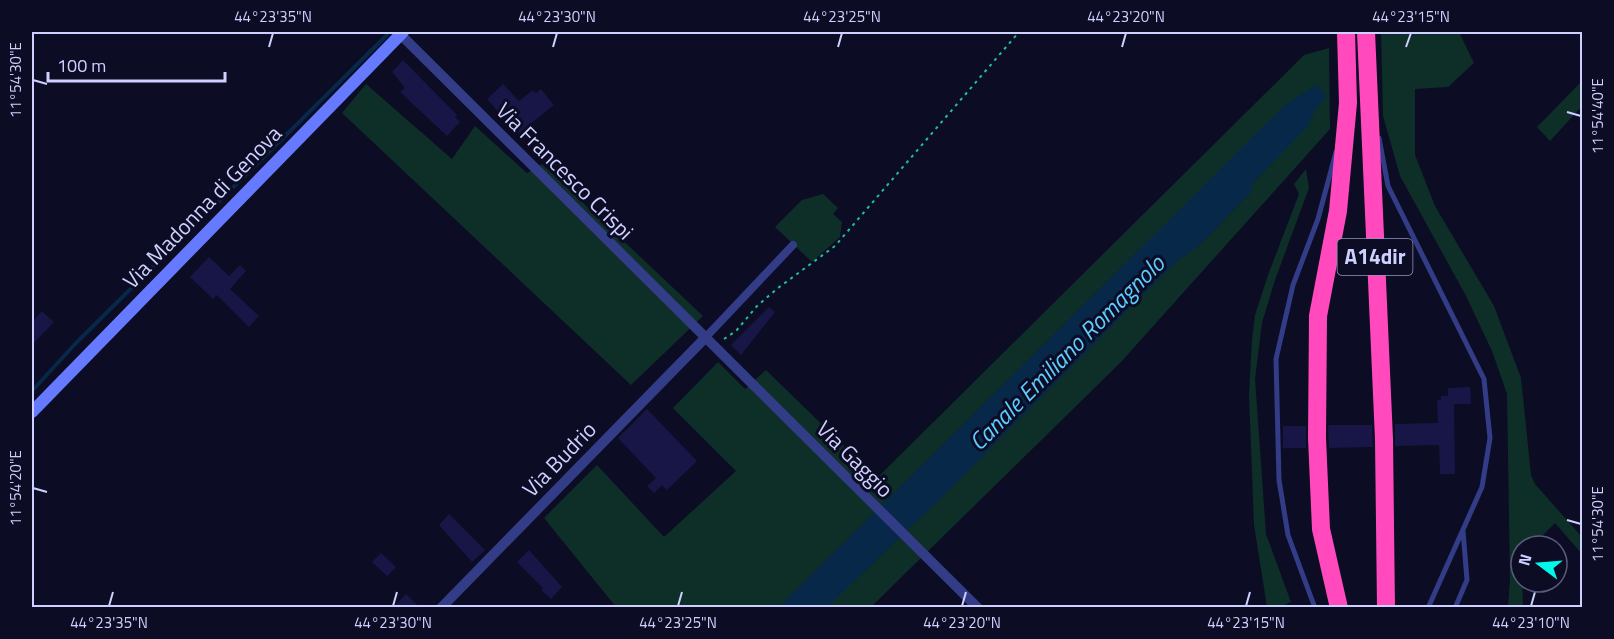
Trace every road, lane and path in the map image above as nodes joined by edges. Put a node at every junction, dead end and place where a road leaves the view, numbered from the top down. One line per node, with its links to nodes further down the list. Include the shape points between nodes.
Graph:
1 (400, 32): 8 (street, Via Francesco Crispi); 9 (main road, Via Madonna di Genova)
2 (1019, 32): 8 (path, via 835,246 778,288 726,339)
3 (1346, 32): 6 (highway, A14dir)
4 (1366, 32): 5 (highway, A14dir)
5 (1366, 74): 10 (lane, via 1388,186 1484,379 1490,438 1482,487); 15 (highway, A14dir, via 1384,439)
6 (1348, 104): 13 (lane, via 1318,219 1293,285 1276,359 1279,480 1288,536); 14 (highway, A14dir, via 1338,211 1318,316 1321,529)
7 (793, 245): 8 (street)
8 (707, 340): 11 (street, Via Budrio); 12 (street, Via Gaggio)
9 (32, 412)
10 (1463, 531): 16 (lane); 17 (lane, via 1467,580)
11 (441, 608)
12 (978, 608)
13 (1315, 608)
14 (1339, 608)
15 (1386, 608)
16 (1428, 608)
17 (1455, 608)

